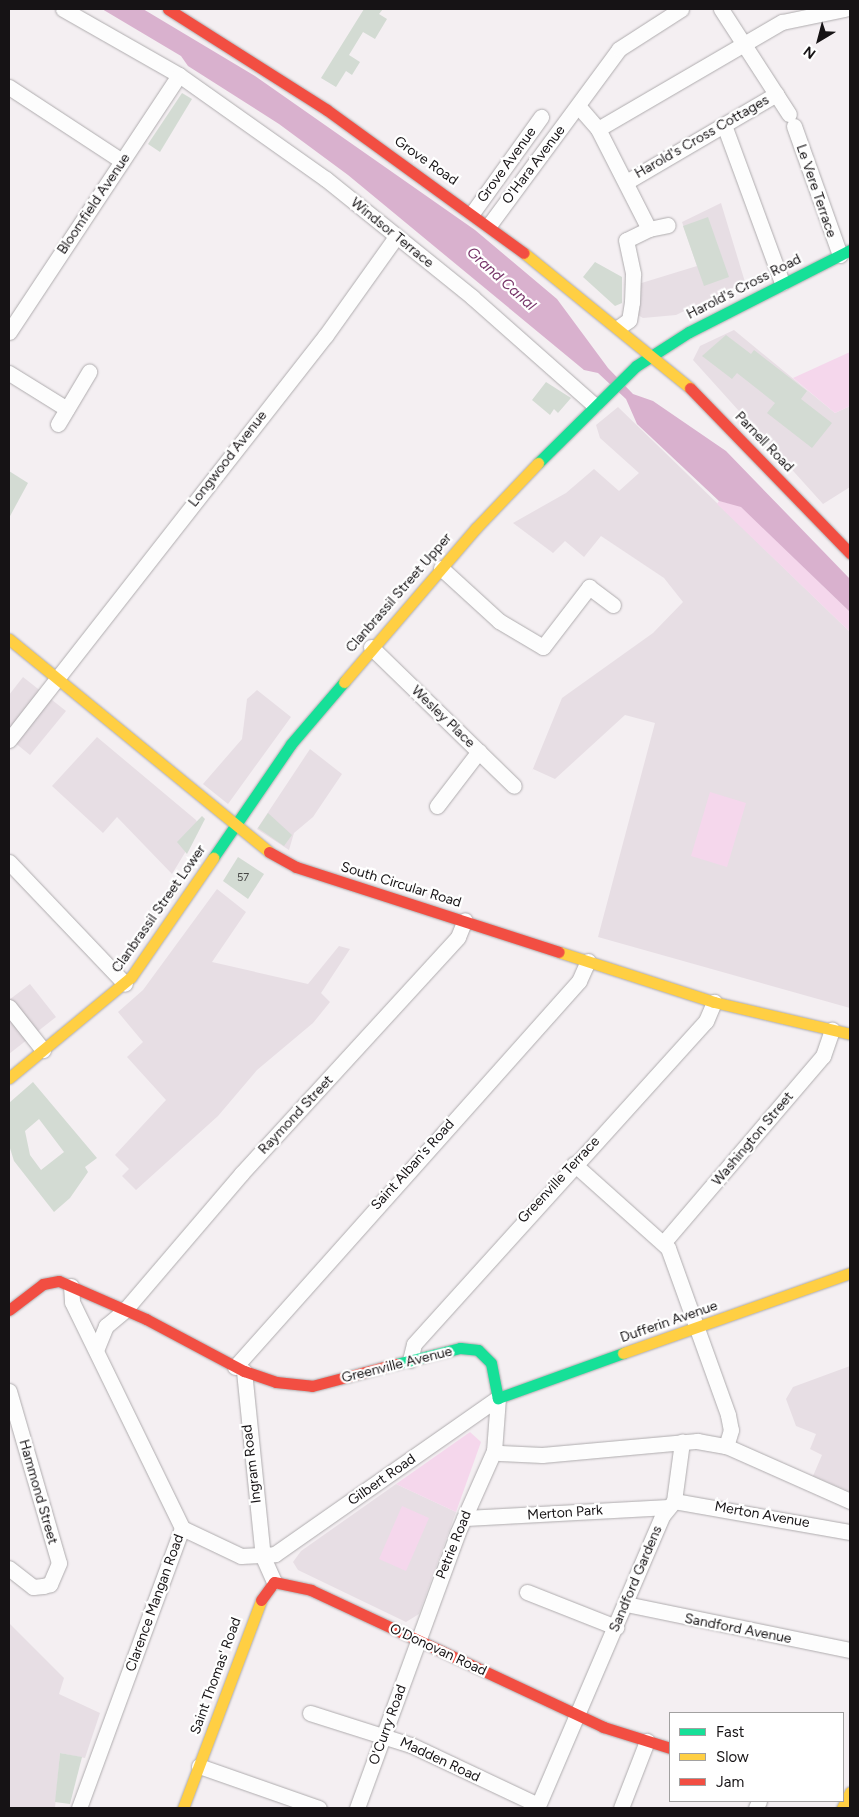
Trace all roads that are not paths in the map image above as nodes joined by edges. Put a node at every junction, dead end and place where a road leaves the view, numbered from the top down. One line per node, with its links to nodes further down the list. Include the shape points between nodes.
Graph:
1 (63, 9): 7 (street, Windsor Terrace)
2 (168, 9): 17 (main road, Grove Road, via 250,57)
3 (680, 9): 10 (street, via 619,49)
4 (721, 9): 6 (street, Harold's Cross Cottages)
5 (845, 9): 6 (street, via 782,22)
6 (743, 43): 9 (street, Harold's Cross Cottages); 14 (street)
7 (179, 76): 15 (street, Bloomfield Avenue); 21 (street, Windsor Terrace, via 326,179)
8 (9, 87): 15 (street)
9 (776, 94): 12 (street, Harold's Cross Cottages); 13 (street, Harold's Cross Cottages)
10 (579, 107): 14 (street, Harold's Cross Cottages); 18 (street, O'Hara Avenue)
11 (541, 117): 17 (street, Grove Avenue)
12 (791, 120): 22 (street, Le Vere Terrace)
13 (724, 125): 16 (street, Harold's Cross Cottages); 23 (street)
14 (598, 129): 16 (street, Harold's Cross Cottages)
15 (122, 161): 25 (street, Bloomfield Avenue)
16 (628, 181): 20 (street, Harold's Cross Cottages)
17 (473, 212): 18 (main road, Grove Road)
18 (490, 224): 24 (main road, Grove Road)
19 (668, 225): 20 (street)
20 (648, 229): 24 (street, via 626,240 633,274 632,302 629,320)
21 (396, 237): 30 (street, Windsor Terrace, via 472,297); 38 (street, Longwood Avenue, via 326,335)
22 (845, 252): 23 (main road, Harold's Cross Road)
23 (782, 283): 26 (main road, Harold's Cross Road)
24 (619, 327): 26 (main road, Grove Road)
25 (9, 332)
26 (653, 354): 29 (main road, Harold's Cross Road); 33 (main road, Parnell Road)
27 (89, 372): 31 (street)
28 (9, 373): 31 (street)
29 (626, 376): 30 (main road, Clanbrassil Street Upper)
30 (594, 405): 34 (main road, Clanbrassil Street Upper)
31 (67, 409): 32 (street)
32 (58, 424)
33 (850, 553)
34 (441, 568): 35 (street, via 499,621 543,647 589,587); 37 (main road, Clanbrassil Street Upper)
35 (613, 605)
36 (9, 639): 38 (main road, South Circular Road)
37 (371, 647): 40 (street, Wesley Place); 43 (main road, Clanbrassil Street Upper, via 291,744)
38 (55, 678): 39 (street, Longwood Avenue); 43 (main road, South Circular Road)
39 (9, 740)
40 (478, 751): 41 (street, Wesley Place); 42 (street)
41 (514, 786)
42 (437, 806)
43 (234, 827): 45 (main road, South Circular Road, via 296,867); 47 (main road, Clanbrassil Street Lower)
44 (9, 862): 47 (street)
45 (465, 920): 46 (main road, South Circular Road); 59 (street, Raymond Street, via 458,937 241,1174)
46 (588, 961): 48 (main road, South Circular Road); 63 (street, Saint Alban's Road, via 580,981)
47 (124, 984): 52 (main road, Clanbrassil Street Lower)
48 (714, 1002): 50 (main road, South Circular Road); 54 (street, Greenville Terrace, via 706,1021)
49 (9, 1007): 52 (street)
50 (832, 1030): 51 (main road, South Circular Road); 55 (street, Washington Street, via 823,1056)
51 (850, 1034)
52 (43, 1050): 53 (main road, Clanbrassil Street Lower)
53 (9, 1078)
54 (574, 1164): 55 (street); 62 (street, Greenville Terrace, via 414,1344)
55 (664, 1242): 60 (street)
56 (850, 1274): 60 (main road, Dufferin Avenue)
57 (71, 1286): 58 (main road, Greenville Avenue, via 59,1281 43,1284); 59 (main road, Greenville Avenue); 61 (street, Clarence Mangan Road, via 72,1302)
58 (9, 1310)
59 (125, 1310): 61 (street, via 106,1326); 63 (main road, Greenville Avenue)
60 (696, 1328): 65 (main road, Dufferin Avenue); 67 (street, via 731,1426)
61 (96, 1348): 72 (street, Clarence Mangan Road)
62 (410, 1360): 63 (main road, Greenville Avenue, via 312,1386 276,1382); 65 (main road, Greenville Avenue, via 460,1348 478,1350 491,1363)
63 (239, 1369): 74 (street, Ingram Road)
64 (9, 1391): 75 (street, Hammond Street, via 59,1562 50,1584 43,1586 33,1587)
65 (498, 1398): 68 (street, Greenville Avenue); 74 (street, Gilbert Road, via 291,1543)
66 (682, 1442): 67 (street); 68 (street, via 542,1455); 70 (street, Sandford Gardens)
67 (726, 1446): 69 (street)
68 (494, 1451): 71 (street, Petrie Road)
69 (850, 1501)
70 (670, 1504): 71 (street, Merton Park); 73 (street, Merton Avenue); 78 (street, Sandford Gardens)
71 (464, 1518): 80 (street, Petrie Road)
72 (182, 1528): 74 (street, via 241,1556); 89 (street, Clarence Mangan Road)
73 (850, 1532)
74 (263, 1557): 76 (street, Ingram Road)
75 (9, 1568)
76 (274, 1582): 80 (main road, O'Donovan Road, via 299,1585); 87 (main road, Saint Thomas' Road, via 261,1600)
77 (527, 1592): 79 (street)
78 (626, 1604): 79 (street, Sandford Gardens); 81 (street, Sandford Avenue)
79 (616, 1627): 83 (street, Sandford Gardens)
80 (418, 1641): 83 (main road, O'Donovan Road); 84 (street, O'Curry Road)
81 (850, 1650)
82 (310, 1713): 84 (street, Madden Road)
83 (578, 1716): 85 (main road, O'Donovan Road); 88 (street, Sandford Gardens)
84 (385, 1736): 88 (street, Madden Road); 92 (street, O'Curry Road)
85 (647, 1742): 86 (main road, O'Donovan Road); 93 (street)
86 (669, 1748)
87 (199, 1766): 90 (main road, Saint Thomas' Road); 91 (street)
88 (538, 1806)
89 (79, 1808)
90 (183, 1808)
91 (319, 1808)
92 (358, 1808)
93 (621, 1808)

